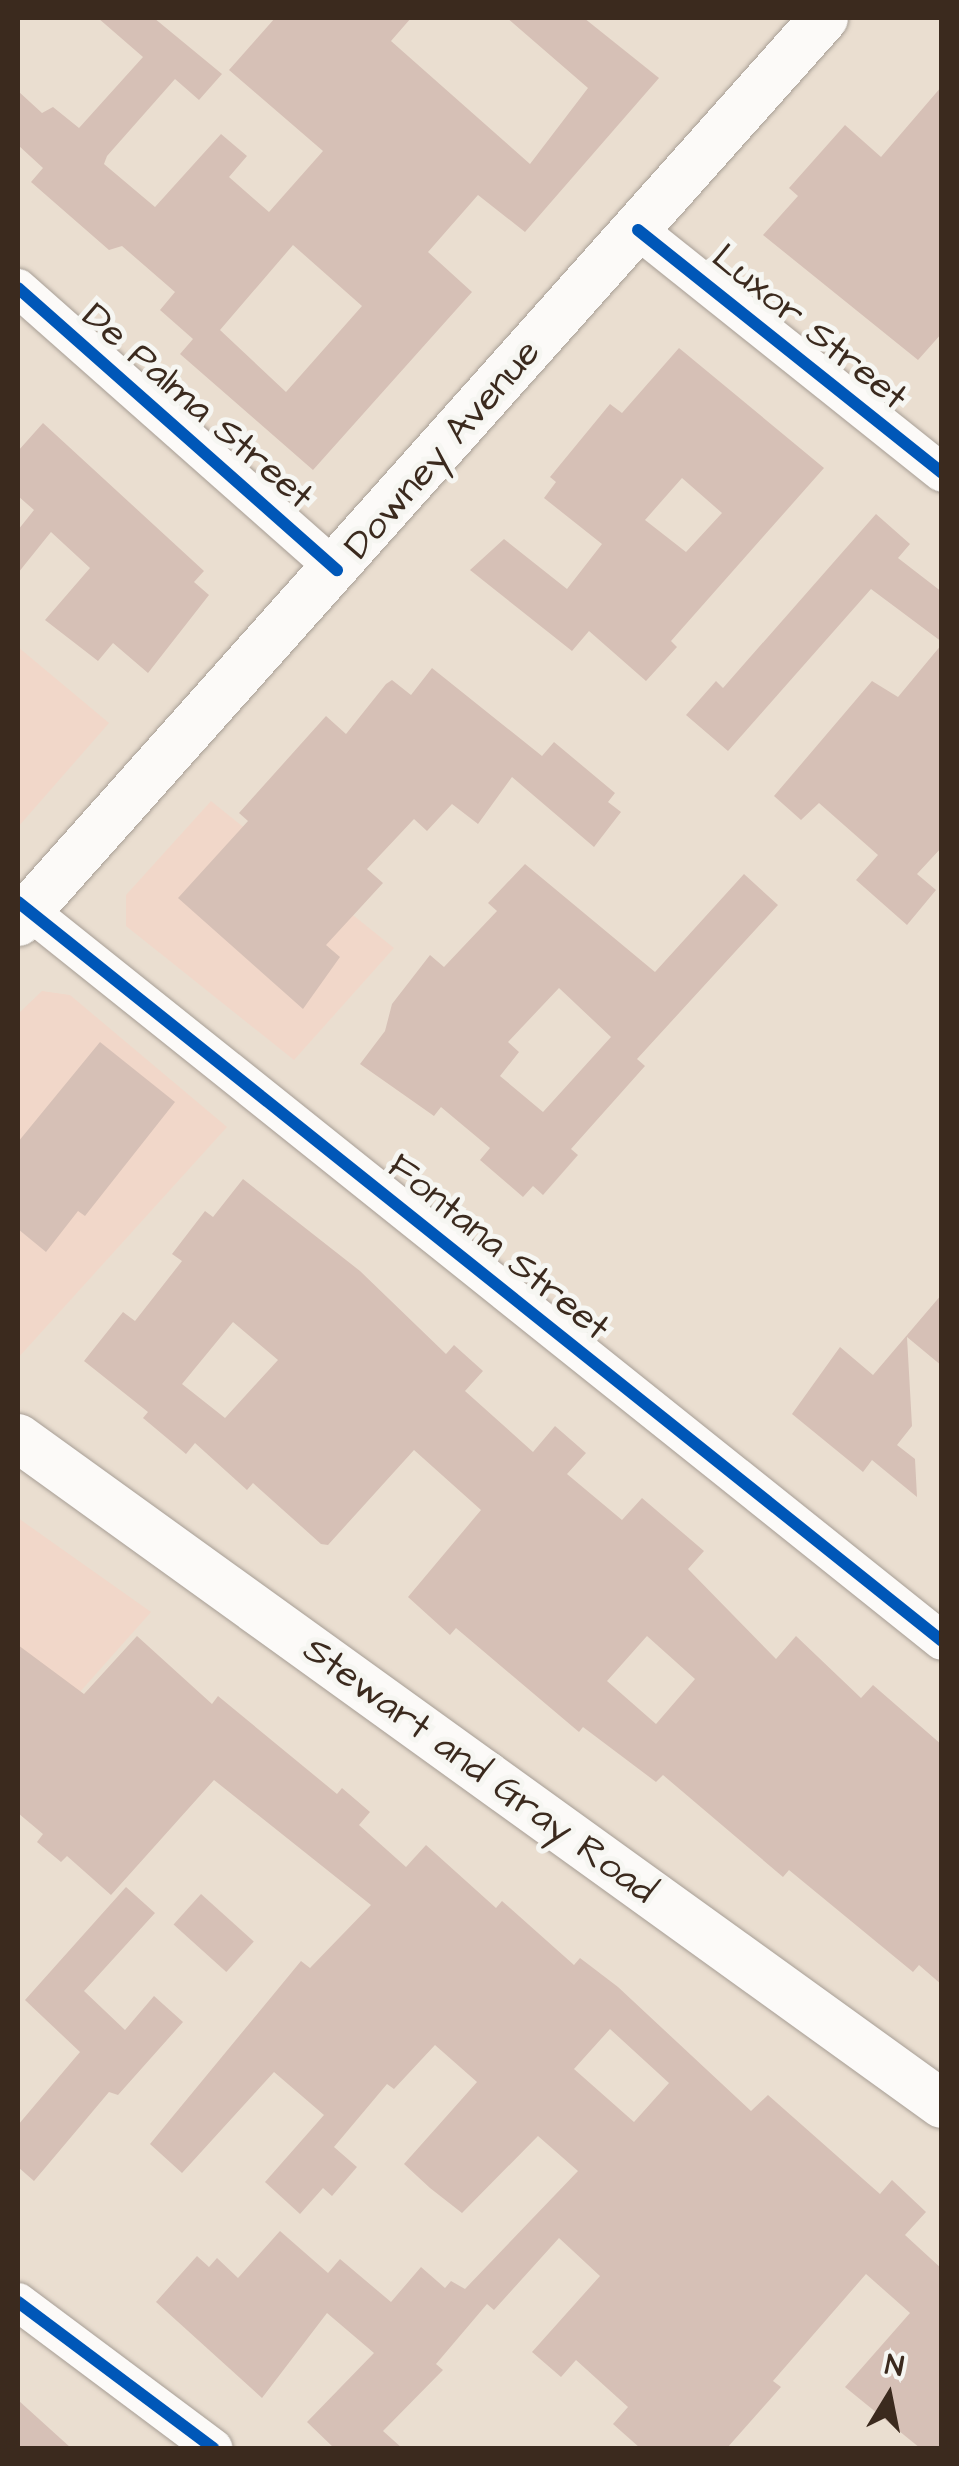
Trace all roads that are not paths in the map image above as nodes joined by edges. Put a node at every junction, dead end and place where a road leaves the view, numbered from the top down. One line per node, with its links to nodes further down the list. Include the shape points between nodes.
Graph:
1 (824, 18): 2 (main road, Downey Avenue)
2 (638, 230): 4 (street, Luxor Street); 5 (main road, Downey Avenue)
3 (18, 288): 5 (street, De Palma Street)
4 (942, 473)
5 (337, 570): 6 (main road, Downey Avenue)
6 (21, 911): 8 (street, Fontana Street)
7 (18, 1438): 9 (main road, Stewart and Gray Road)
8 (942, 1641)
9 (942, 2104)
10 (18, 2302): 11 (street)
11 (213, 2448)

